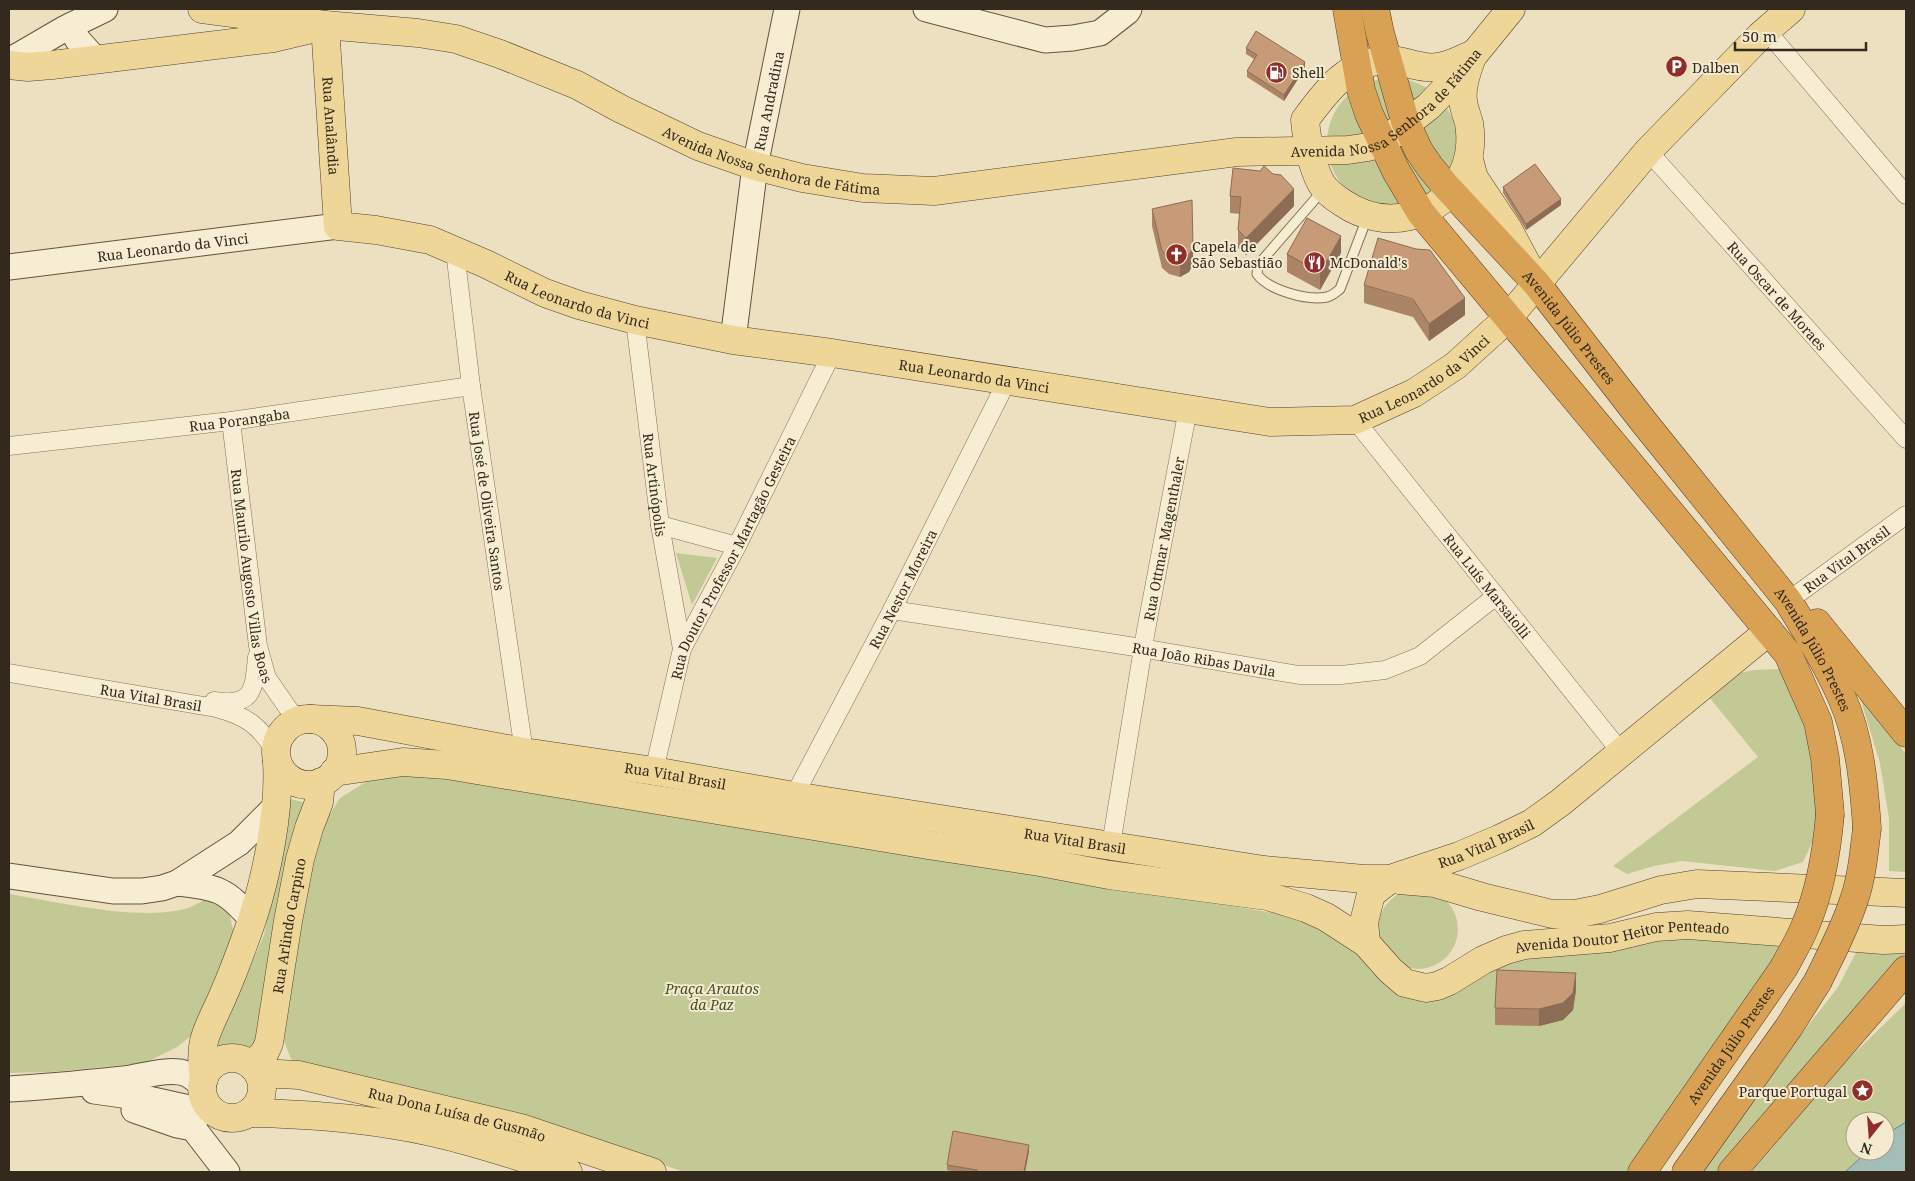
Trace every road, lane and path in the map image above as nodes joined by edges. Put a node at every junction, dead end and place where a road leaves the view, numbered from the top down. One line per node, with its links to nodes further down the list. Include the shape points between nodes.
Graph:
1 (105, 9): 13 (street)
2 (349, 9): 14 (main road)
3 (787, 9): 30 (street, Rua Andradina)
4 (926, 9): 5 (street, via 1045,40 1100,33)
5 (1129, 9)
6 (1347, 9): 22 (highway)
7 (1375, 9): 19 (highway)
8 (1511, 9): 17 (main road, Avenida Nossa Senhora de Fátima)
9 (1791, 9): 15 (main road, Rua Leonardo da Vinci)
10 (211, 10): 11 (main road)
11 (272, 12): 12 (main road)
12 (325, 25): 14 (main road, Avenida Nossa Senhora de Fátima); 18 (main road, via 274,38); 36 (main road, Rua Analândia)
13 (68, 27): 16 (street); 18 (street); 20 (street)
14 (379, 29): 30 (main road, Avenida Nossa Senhora de Fátima, via 456,39 500,54 578,85 698,146)
15 (1766, 30): 27 (main road, Rua Leonardo da Vinci); 33 (street)
16 (9, 49)
17 (1473, 54): 19 (main road, via 1448,65 1427,68); 24 (main road, Avenida Nossa Senhora de Fátima, via 1429,106); 29 (main road, via 1463,94 1469,124)
18 (96, 60): 21 (main road, via 28,68)
19 (1388, 60): 22 (main road); 24 (highway, Avenida Júlio Prestes)
20 (9, 61)
21 (9, 66)
22 (1357, 67): 23 (main road, via 1339,79); 25 (highway, Avenida Júlio Prestes, via 1369,114)
23 (1306, 120): 26 (main road); 28 (main road, Avenida Nossa Senhora de Fátima, via 1282,136)
24 (1406, 124): 25 (main road, Avenida Nossa Senhora de Fátima); 32 (highway, Avenida Júlio Prestes, via 1424,159)
25 (1383, 142): 26 (main road, Avenida Nossa Senhora de Fátima, via 1348,150); 34 (highway, Avenida Júlio Prestes)
26 (1310, 150): 28 (main road, Avenida Nossa Senhora de Fátima); 31 (main road)
27 (1648, 151): 39 (main road, Rua Leonardo da Vinci); 49 (street, Rua Oscar de Moraes)
28 (1237, 152): 30 (main road, Avenida Nossa Senhora de Fátima, via 934,191 854,187 784,175); 31 (main road, Avenida Nossa Senhora de Fátima, via 1276,158 1296,165)
29 (1469, 160): 32 (main road); 39 (main road, via 1474,178 1508,230)
30 (755, 166): 42 (street, Rua Andradina)
31 (1323, 186): 35 (main road, Avenida Nossa Senhora de Fátima, via 1355,212); 35 (lane, via 1258,265 1257,274 1262,281 1292,295 1326,298 1333,295 1340,288)
32 (1452, 192): 34 (main road); 39 (highway, Avenida Júlio Prestes)
33 (1906, 196)
34 (1421, 214): 35 (main road, via 1400,219); 40 (highway, Avenida Júlio Prestes)
35 (1367, 216)
36 (338, 226): 37 (main road, Rua Leonardo da Vinci, via 430,240); 38 (street, Rua Leonardo da Vinci)
37 (455, 251): 41 (main road, Rua Leonardo da Vinci, via 545,293); 45 (street, Rua José de Oliveira Santos)
38 (9, 267)
39 (1536, 283): 40 (main road, Rua Leonardo da Vinci); 55 (highway, Avenida Júlio Prestes)
40 (1508, 318): 47 (main road, Rua Leonardo da Vinci, via 1456,366 1414,393); 57 (highway, Avenida Júlio Prestes)
41 (635, 320): 42 (main road, Rua Leonardo da Vinci); 52 (street, Rua Artinópolis)
42 (733, 340): 43 (main road, Rua Leonardo da Vinci)
43 (832, 353): 44 (main road, Rua Leonardo da Vinci); 53 (street, Rua Doutor Professor Martagão Gesteira)
44 (1007, 381): 46 (main road, Rua Leonardo da Vinci); 56 (street, Rua Nestor Moreira)
45 (471, 386): 48 (street, Rua Porangaba); 65 (street, Rua José de Oliveira Santos)
46 (1188, 409): 47 (main road, Rua Leonardo da Vinci, via 1270,422); 60 (street, Rua Ottmar Magenthaler)
47 (1355, 420): 54 (street, Rua Luís Marsaiolli)
48 (231, 421): 50 (street, Rua Porangaba); 58 (street, Rua Maurilo Augosto Villas Boas)
49 (1906, 439)
50 (9, 446)
51 (1906, 515): 55 (street, Rua Vital Brasil)
52 (660, 525): 53 (street); 59 (street, Rua Artinópolis)
53 (737, 546): 59 (street, Rua Doutor Professor Martagão Gesteira)
54 (1496, 596): 60 (street, Rua João Ribas Davila, via 1420,656 1386,670 1299,675); 66 (street, Rua Luís Marsaiolli)
55 (1788, 601): 64 (highway, via 1812,618); 90 (highway, Avenida Júlio Prestes, bridge, via 1843,698 1858,748 1867,828 1863,864 1843,931 1818,981)
56 (892, 610): 60 (street, Rua João Ribas Davila); 70 (street, Rua Nestor Moreira)
57 (1769, 631): 66 (main road, Rua Vital Brasil); 89 (highway, Avenida Júlio Prestes, bridge, via 1788,654 1818,722 1830,814 1822,872 1807,923 1783,969)
58 (258, 646): 62 (street, via 253,689 246,697 231,703 177,694); 63 (street, Rua Maurilo Augosto Villas Boas, via 267,678 292,714)
59 (682, 649): 68 (street, Rua Doutor Professor Martagão Gesteira)
60 (1144, 649): 72 (street, Rua Ottmar Magenthaler)
61 (9, 672): 62 (street, Rua Vital Brasil)
62 (147, 697): 67 (street, Rua Vital Brasil, via 236,713 268,739)
63 (302, 720): 65 (main road, Rua Vital Brasil, via 358,721); 67 (main road, via 286,727 280,735); 69 (main road, via 320,721 336,734 342,753 340,763)
64 (1906, 733)
65 (524, 752): 68 (main road, Rua Vital Brasil)
66 (1621, 752): 74 (main road, Rua Vital Brasil, via 1532,823 1459,856)
67 (276, 757): 69 (main road, via 281,770 295,782 303,784); 71 (main road, via 279,785)
68 (654, 771): 70 (main road, Rua Vital Brasil)
69 (328, 777): 79 (main road, Rua Vital Brasil, via 403,762 447,765 1109,875 1267,896 1326,917); 81 (main road, Rua Arlindo Carpino, via 300,859 269,1043)
70 (794, 796): 72 (main road, Rua Vital Brasil)
71 (276, 806): 75 (street, via 238,843); 77 (main road, via 264,876)
72 (1111, 845): 74 (main road, Rua Vital Brasil, via 1264,870)
73 (9, 876): 75 (street, via 113,891 142,891)
74 (1390, 879): 76 (main road, Avenida Doutor Heitor Penteado, via 1435,883 1552,914 1600,909 1661,890 1697,884); 79 (main road, via 1371,894 1364,922)
75 (177, 883): 77 (street, via 221,891 237,902)
76 (1906, 892)
77 (252, 920): 84 (main road, via 204,1040)
78 (1906, 939): 79 (main road, Avenida Doutor Heitor Penteado, via 1882,940 1688,925 1656,927 1610,938 1524,945 1483,960 1449,981 1426,988 1405,983)
79 (1366, 943)
80 (1906, 970): 91 (highway)
81 (255, 1069): 84 (main road, via 234,1059 216,1064 208,1070); 85 (main road, via 262,1083 262,1094); 88 (main road, Rua Dona Luísa de Gusmão, via 299,1075 521,1128)
82 (61, 1088): 83 (street); 84 (street, via 177,1124); 84 (street, via 177,1072 188,1074)
83 (9, 1089)
84 (202, 1101): 85 (main road, via 228,1118); 86 (street)
85 (249, 1113): 87 (main road, Rua Dona Luísa de Gusmão, via 319,1115 395,1125)
86 (227, 1172)
87 (568, 1172)
88 (652, 1172)
89 (1642, 1172)
90 (1686, 1172)
91 (1732, 1172)

